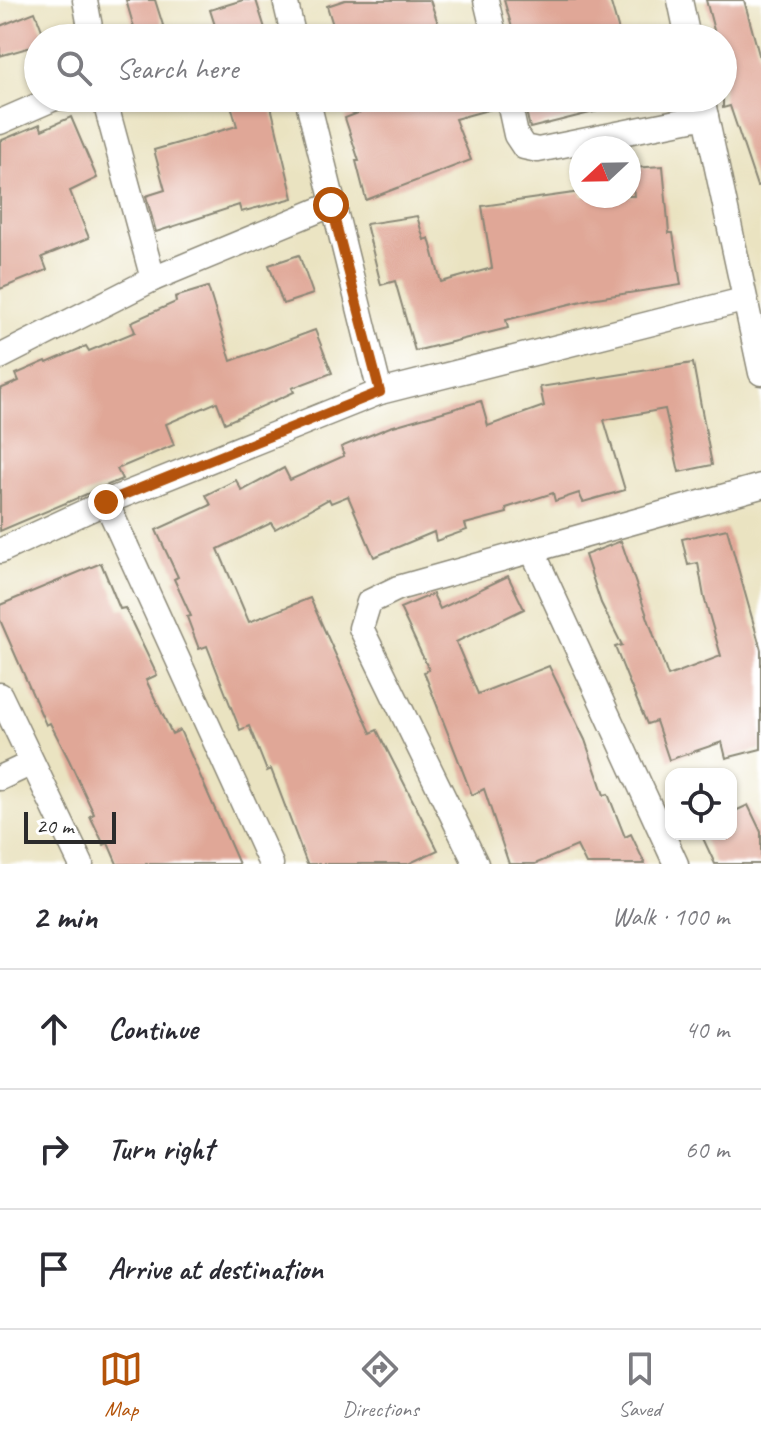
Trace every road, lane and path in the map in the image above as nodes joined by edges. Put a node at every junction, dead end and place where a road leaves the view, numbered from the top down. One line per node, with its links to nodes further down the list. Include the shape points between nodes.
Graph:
1 (85, 0): 5 (street)
2 (285, 0): 6 (street)
3 (486, 0): 7 (street)
4 (680, 0): 8 (street)
5 (89, 24)
6 (291, 24)
7 (492, 24)
8 (685, 24)
9 (24, 112): 15 (street)
10 (108, 112): 17 (street)
11 (310, 112): 16 (street)
12 (511, 112): 13 (street, via 524,147 538,150)
13 (685, 112)
14 (705, 112): 18 (street)
15 (0, 122)
16 (331, 205): 17 (street); 21 (street)
17 (153, 279): 19 (street)
18 (743, 300): 20 (street); 21 (street)
19 (0, 357)
20 (761, 373)
21 (380, 392): 23 (street)
22 (761, 486): 24 (street)
23 (106, 502): 25 (street); 30 (street)
24 (532, 550): 31 (street, via 398,588 369,602 361,628); 32 (street)
25 (0, 551)
26 (0, 695): 27 (street)
27 (32, 763): 28 (street); 29 (street)
28 (0, 778)
29 (81, 864)
30 (271, 864)
31 (476, 864)
32 (676, 864)

